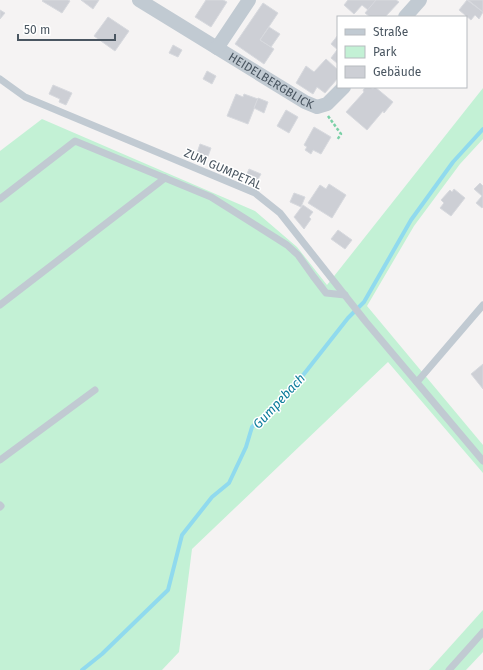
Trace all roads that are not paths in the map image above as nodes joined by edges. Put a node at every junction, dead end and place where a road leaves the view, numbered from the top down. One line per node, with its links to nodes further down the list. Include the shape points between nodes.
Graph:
1 (139, 0): 5 (street, HEIDELBERGBLICK)
2 (249, 0): 5 (street, HEIDELBERGBLICK)
3 (420, 0): 4 (street)
4 (406, 16)
5 (217, 48): 7 (street, HEIDELBERGBLICK, via 317,107 327,104)
6 (0, 79): 10 (lane, ZUM GUMPETAL, via 25,98 255,193 280,212)
7 (343, 88)
8 (165, 178): 9 (lane, via 76,141); 10 (lane, via 211,197 287,245 298,254 326,293); 11 (lane)
9 (0, 199)
10 (346, 296): 13 (lane, ZUM GUMPETAL)
11 (0, 305)
12 (483, 305): 13 (lane)
13 (417, 382): 16 (lane, ZUM GUMPETAL)
14 (95, 390): 15 (lane)
15 (0, 460)
16 (483, 461)
17 (483, 632): 18 (lane)
18 (449, 670)

